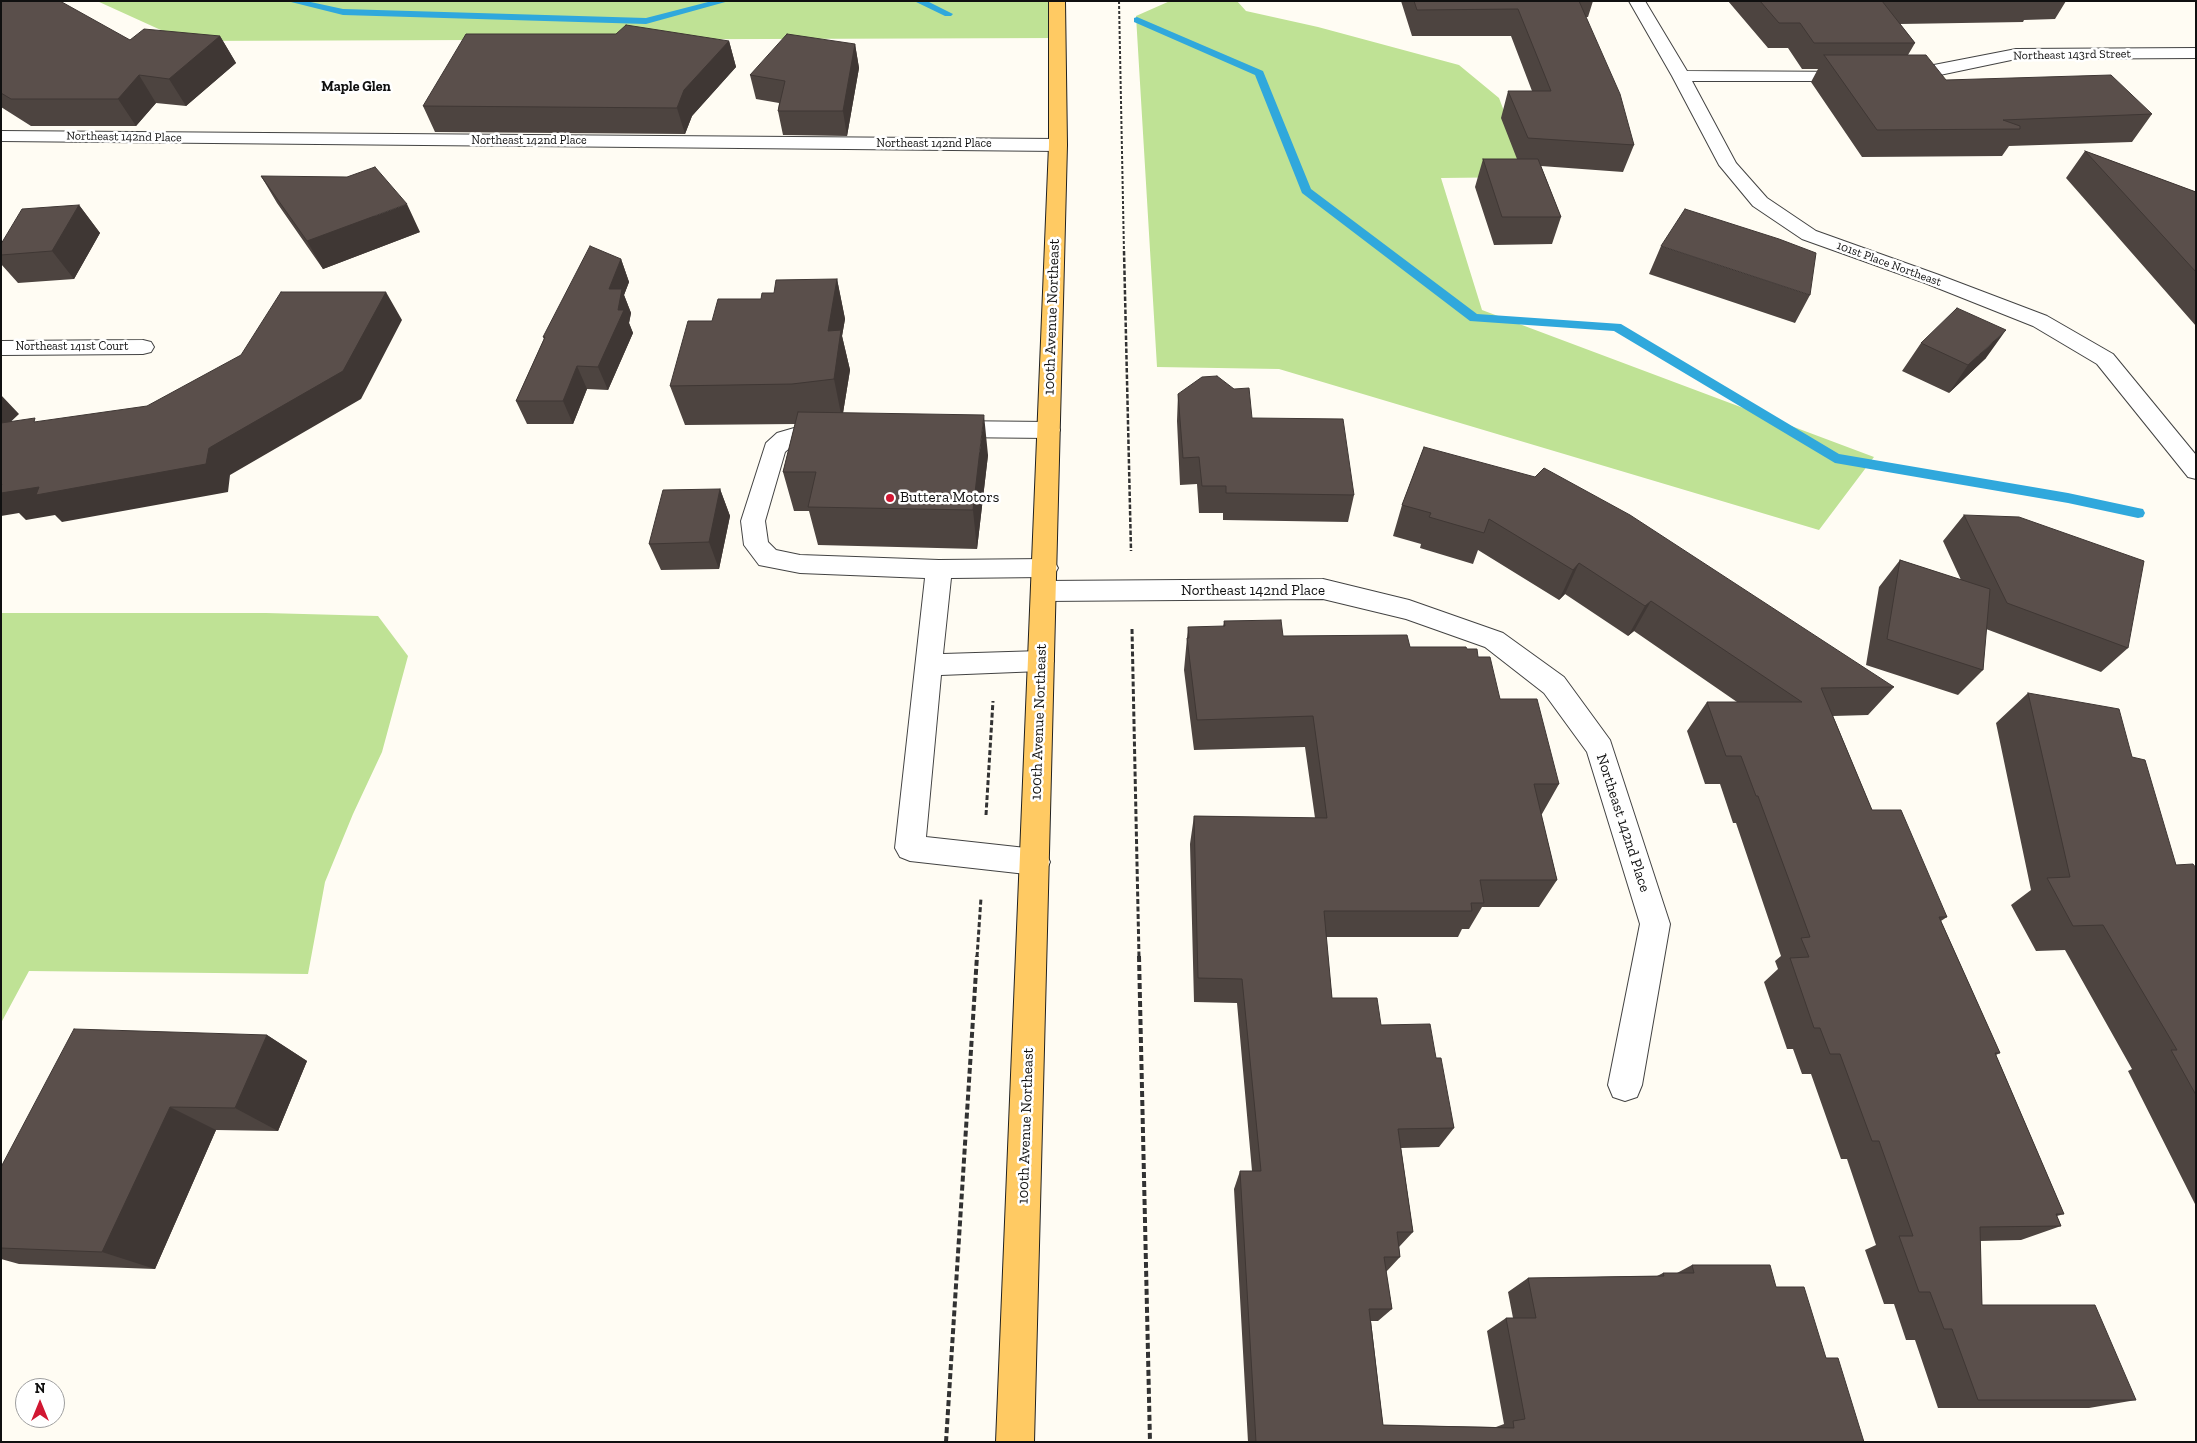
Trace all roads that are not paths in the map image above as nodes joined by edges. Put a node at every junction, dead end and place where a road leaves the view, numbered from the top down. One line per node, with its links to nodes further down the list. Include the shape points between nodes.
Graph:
1 (1056, 1): 8 (main road, 100th Avenue Northeast)
2 (1638, 1): 4 (street, 101st Place Northeast)
3 (2196, 53): 6 (street, Northeast 143rd Street, via 2016,54 1916,76)
4 (1681, 76): 5 (street); 14 (street, 101st Place Northeast, via 1728,165 1760,202 1809,235 2040,321 2105,359)
5 (1867, 76)
6 (1887, 76)
7 (1, 136): 8 (street, Northeast 142nd Place)
8 (1058, 145): 13 (main road, 100th Avenue Northeast)
9 (144, 347): 10 (street, Northeast 141st Court)
10 (1, 348)
11 (854, 429): 15 (street, Northeast 142nd Place, via 835,428 800,434 785,439 774,449 753,521 756,544 768,558 800,564)
12 (922, 429): 13 (street)
13 (1049, 430): 16 (main road, 100th Avenue Northeast)
14 (2196, 471)
15 (939, 569): 16 (street, Northeast 142nd Place); 18 (street)
16 (1044, 580): 17 (main road, 100th Avenue Northeast); 20 (street, Northeast 142nd Place, via 1323,589 1409,610 1494,640 1554,685 1600,748 1655,924)
17 (1042, 661): 18 (street); 19 (main road, 100th Avenue Northeast)
18 (929, 665): 19 (street, via 910,848)
19 (1035, 862): 21 (main road, 100th Avenue Northeast)
20 (1625, 1085)
21 (1015, 1442)

